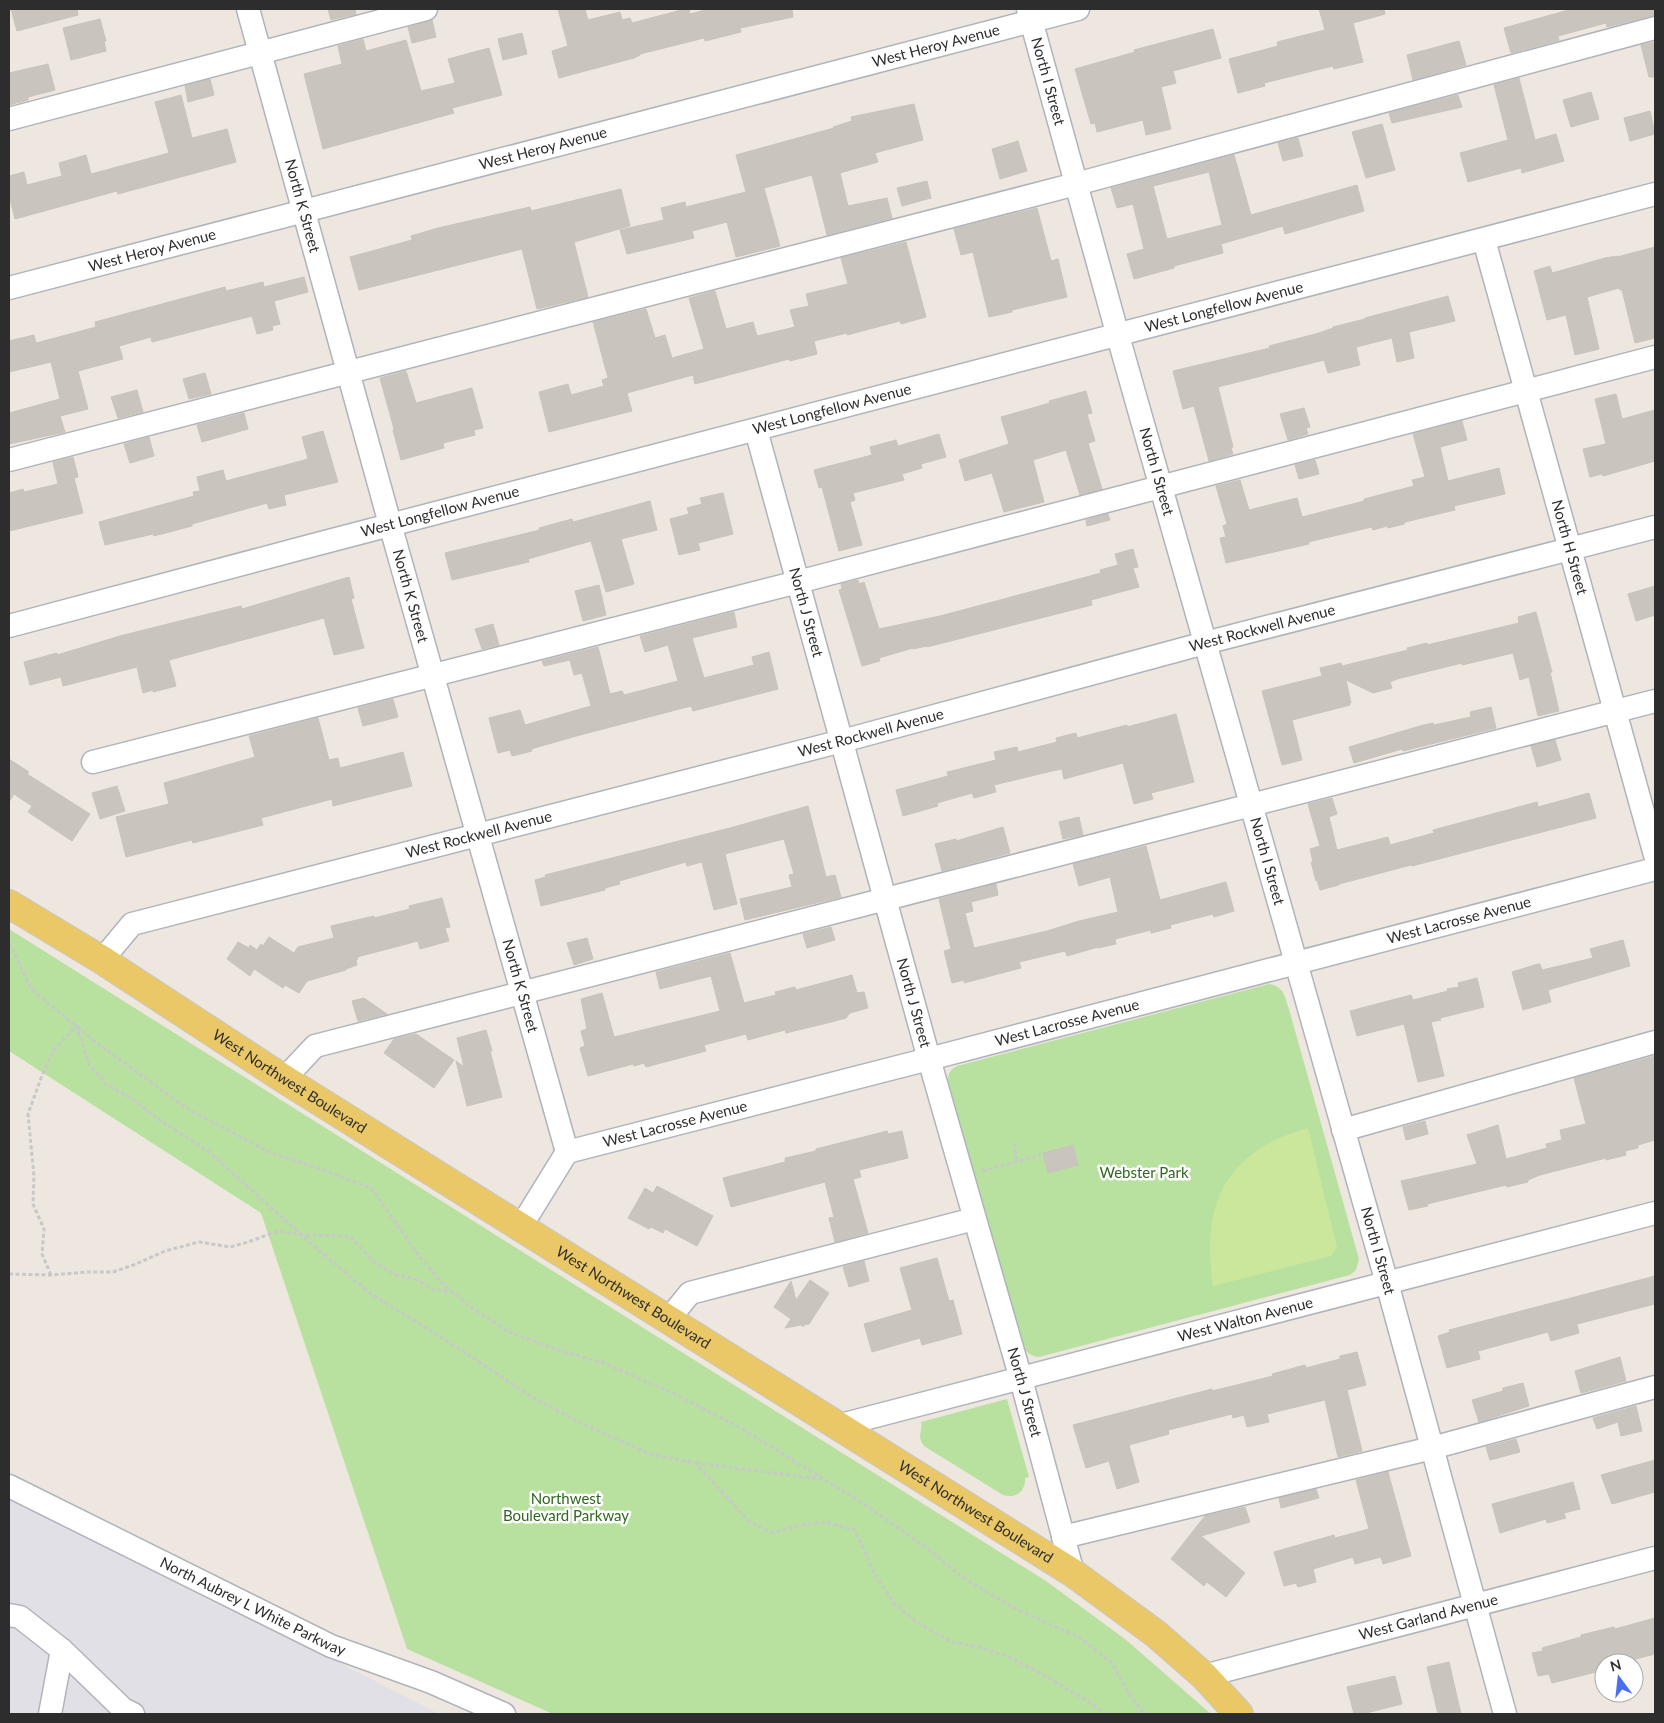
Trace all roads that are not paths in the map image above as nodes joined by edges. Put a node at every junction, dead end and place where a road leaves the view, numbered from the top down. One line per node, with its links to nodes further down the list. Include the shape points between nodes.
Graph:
1 (248, 9): 6 (street, North K Street)
2 (426, 9): 6 (street)
3 (1078, 9): 4 (street, West Heroy Avenue)
4 (1030, 15): 8 (street, North I Street); 10 (street, West Heroy Avenue)
5 (1655, 28): 8 (street)
6 (260, 52): 7 (street); 10 (street, North K Street)
7 (9, 119)
8 (1076, 184): 13 (street, North I Street); 15 (street)
9 (1655, 194): 11 (street, West Longfellow Avenue)
10 (304, 210): 12 (street, West Heroy Avenue); 15 (street, North K Street)
11 (1484, 240): 13 (street, West Longfellow Avenue); 16 (street, North H Street)
12 (9, 288)
13 (1118, 336): 17 (street, West Longfellow Avenue); 19 (street, North I Street)
14 (1655, 357): 16 (street)
15 (348, 372): 18 (street); 20 (street, North K Street)
16 (1526, 392): 19 (street); 22 (street, North H Street)
17 (756, 430): 20 (street, West Longfellow Avenue); 23 (street, North J Street)
18 (9, 460)
19 (1161, 487): 23 (street); 25 (street, North I Street)
20 (390, 524): 24 (street, West Longfellow Avenue); 26 (street, North K Street)
21 (1655, 527): 22 (street, West Rockwell Avenue)
22 (1570, 550): 25 (street, West Rockwell Avenue); 28 (street, North H Street)
23 (798, 582): 26 (street); 29 (street, North J Street)
24 (9, 626)
25 (1205, 643): 29 (street, West Rockwell Avenue); 31 (street, North I Street)
26 (433, 676): 30 (street); 32 (street, North K Street)
27 (1655, 701): 28 (street)
28 (1615, 712): 31 (street); 33 (street, North H Street)
29 (842, 741): 32 (street, West Rockwell Avenue); 35 (street, North J Street)
30 (93, 762)
31 (1251, 806): 35 (street); 38 (street, North I Street)
32 (477, 834): 37 (street, West Rockwell Avenue, via 132,924); 39 (street, North K Street)
33 (1655, 855)
34 (1655, 869): 38 (street, West Lacrosse Avenue)
35 (886, 900): 39 (street); 41 (street, North J Street)
36 (9, 904): 37 (main road, West Northwest Boulevard)
37 (102, 960): 42 (main road, West Northwest Boulevard)
38 (1295, 964): 41 (street, West Lacrosse Avenue); 43 (street, North I Street)
39 (522, 992): 42 (street, via 315,1046); 44 (street, North K Street)
40 (1655, 1042): 43 (street)
41 (929, 1059): 44 (street, West Lacrosse Avenue); 46 (street, North J Street)
42 (284, 1079): 47 (main road, West Northwest Boulevard)
43 (1343, 1130): 48 (street, North I Street)
44 (567, 1152): 47 (street)
45 (1655, 1213): 48 (street, West Walton Avenue)
46 (974, 1219): 49 (street, via 690,1293); 50 (street, North J Street)
47 (520, 1228): 49 (main road, West Northwest Boulevard)
48 (1387, 1283): 50 (street, West Walton Avenue); 53 (street, North I Street)
49 (668, 1320): 52 (main road, West Northwest Boulevard)
50 (1021, 1379): 52 (street, West Walton Avenue); 55 (street, North J Street)
51 (1655, 1387): 53 (street)
52 (837, 1426): 57 (main road, West Northwest Boulevard)
53 (1432, 1448): 55 (street); 58 (street, North I Street)
54 (9, 1486): 64 (street, North Aubrey L White Parkway, via 331,1646 431,1682)
55 (1063, 1537): 57 (street, North J Street)
56 (1655, 1558): 58 (street, West Garland Avenue)
57 (1073, 1573): 61 (main road, West Northwest Boulevard, via 1156,1634)
58 (1474, 1605): 61 (street, West Garland Avenue); 66 (street, North I Street)
59 (9, 1615): 60 (street, via 20,1617)
60 (62, 1650): 62 (street); 63 (street, via 123,1709)
61 (1204, 1676): 65 (main road, West Northwest Boulevard)
62 (50, 1714)
63 (133, 1714)
64 (504, 1714)
65 (1239, 1714)
66 (1505, 1714)

